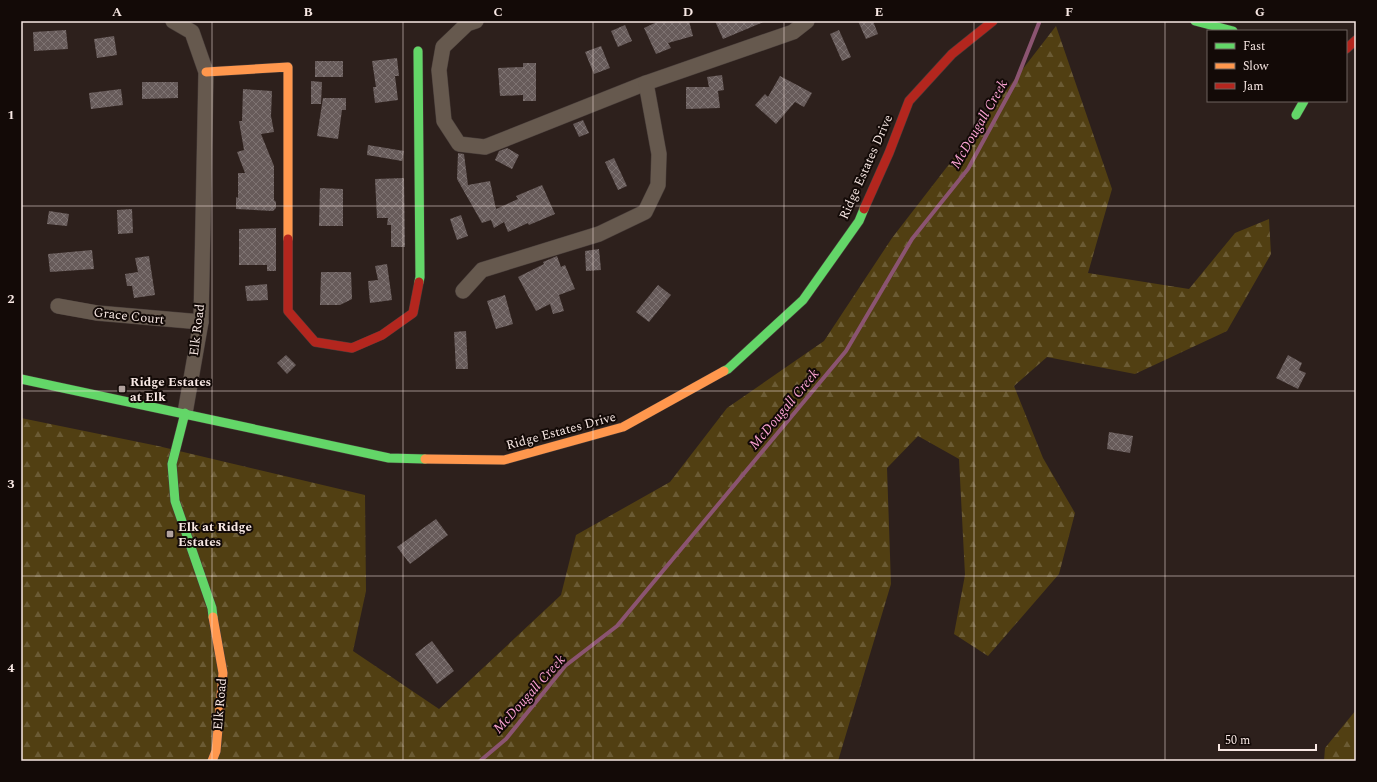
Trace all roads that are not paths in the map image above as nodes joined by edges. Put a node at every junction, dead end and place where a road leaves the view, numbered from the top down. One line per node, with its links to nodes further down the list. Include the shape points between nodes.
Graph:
1 (173, 21): 10 (street, Elk Road, via 192,32)
2 (476, 21): 11 (street, via 468,24 443,47 440,70 444,121 459,144 485,147)
3 (807, 21): 11 (street, via 793,32)
4 (992, 21): 18 (street, Ridge Estates Drive, via 952,54 909,101 890,153 859,221 803,300 728,370 623,427 504,460 389,458)
5 (1195, 21): 6 (street)
6 (1229, 30)
7 (1354, 35): 8 (street)
8 (1347, 47)
9 (418, 51): 10 (street, via 420,277 413,313 382,335 352,348 315,342 288,311 288,67)
10 (206, 72): 16 (street, Elk Road)
11 (646, 83): 14 (street, via 658,154 658,185 644,212 599,234 482,270)
12 (1292, 102): 13 (street, via 1296,115)
13 (1303, 102)
14 (464, 291)
15 (58, 306): 16 (street, Grace Court, via 97,313)
16 (201, 322): 18 (street, Elk Road)
17 (21, 378): 18 (street, Ridge Estates Drive)
18 (185, 413): 19 (street, Elk Road, via 172,464 175,501 212,608 224,673 216,751)
19 (212, 761)

